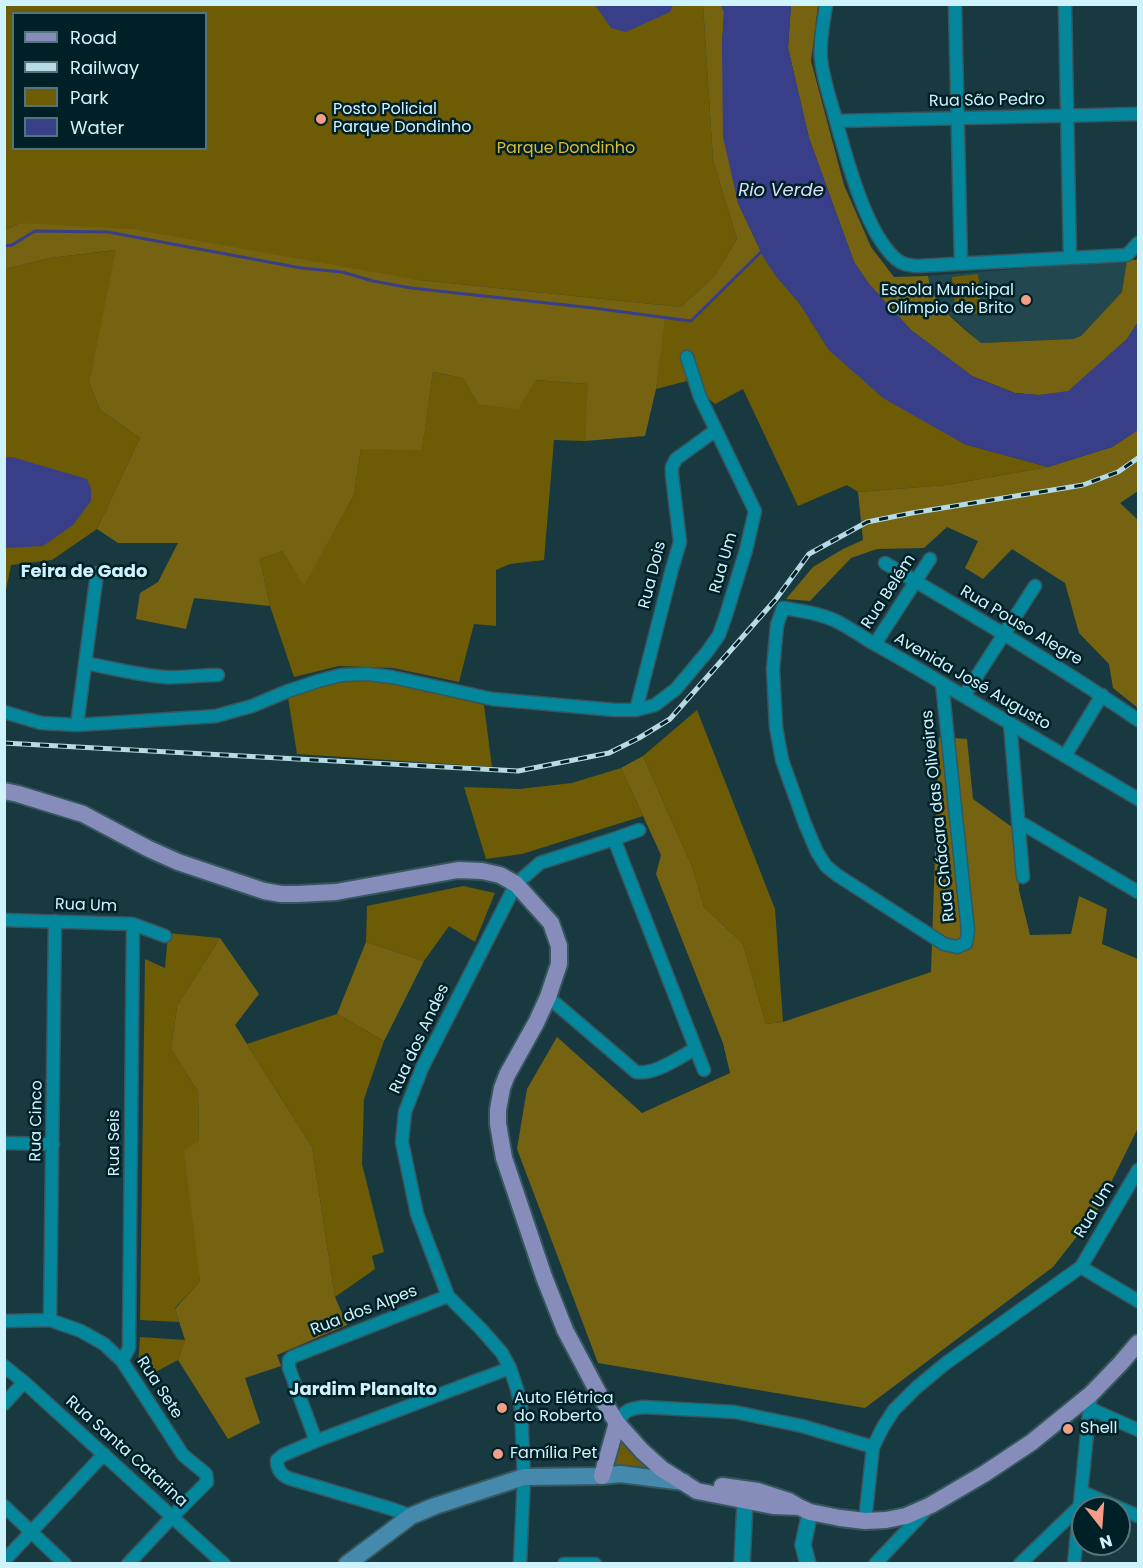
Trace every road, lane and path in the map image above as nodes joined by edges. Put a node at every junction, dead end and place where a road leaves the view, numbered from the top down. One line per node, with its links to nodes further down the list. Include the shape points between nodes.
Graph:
1 (826, 4): 7 (street, via 820,58)
2 (955, 4): 6 (street)
3 (1065, 4): 5 (street)
4 (1138, 114): 5 (street, Rua São Pedro)
5 (1067, 116): 6 (street, Rua São Pedro); 9 (street)
6 (957, 118): 7 (street, Rua São Pedro); 10 (street)
7 (836, 121): 10 (street, via 867,216 895,258 905,265 917,266)
8 (1138, 243): 9 (street, via 1127,255)
9 (1070, 258): 10 (street)
10 (961, 263)
11 (687, 357): 12 (street, Rua Um)
12 (716, 430): 26 (street, Rua Dois, via 676,459 672,467 679,549); 26 (street, Rua Um, via 755,511 746,550 719,635 676,689 656,705)
13 (930, 559): 16 (street, Rua Belém)
14 (885, 563): 16 (street, Rua Pouso Alegre)
15 (97, 573): 21 (street)
16 (916, 581): 19 (street, Rua Pouso Alegre); 20 (street, Rua Belém)
17 (1035, 586): 19 (street)
18 (783, 608): 20 (street, Avenida José Augusto, via 836,621); 23 (street, Rua Chácara das Oliveiras, via 777,625 773,669 776,727 782,760 817,852 837,875 944,944 957,947 966,943 968,931)
19 (1005, 635): 24 (street, Rua Pouso Alegre); 25 (street)
20 (874, 644): 23 (street, Avenida José Augusto)
21 (85, 663): 22 (street, via 163,676); 30 (street)
22 (218, 675)
23 (942, 683): 25 (street, Avenida José Augusto)
24 (1102, 695): 28 (street, Rua Pouso Alegre); 31 (street)
25 (964, 696): 29 (street, Avenida José Augusto)
26 (636, 710): 30 (street, via 492,699 368,674 318,681 216,716)
27 (4, 712): 30 (street, via 41,723)
28 (1138, 720)
29 (1010, 723): 31 (street, Avenida José Augusto); 34 (street)
30 (77, 724)
31 (1065, 756): 33 (street, Avenida José Augusto)
32 (5, 795): 38 (main road, via 18,794 83,814 178,862 281,894 336,892 458,870 500,875)
33 (1138, 799)
34 (1018, 821): 37 (street); 39 (street)
35 (639, 830): 36 (street)
36 (614, 839): 38 (street, via 540,863); 45 (street)
37 (1023, 877)
38 (516, 884): 44 (main road, via 551,923 559,946 559,964); 51 (street, Rua dos Andes, via 422,1068 405,1112 402,1142 417,1214)
39 (1138, 892)
40 (4, 920): 41 (street, Rua Um)
41 (55, 921): 42 (street, Rua Um); 48 (street, Rua Cinco)
42 (133, 924): 43 (street, Rua Um); 56 (street, Rua Seis, via 129,1348)
43 (165, 936)
44 (548, 997): 45 (street, via 636,1072 652,1071); 62 (main road, via 502,1088 498,1110 500,1141 565,1330)
45 (695, 1049): 46 (street)
46 (704, 1071)
47 (4, 1143): 48 (street)
48 (53, 1144): 54 (street, Rua Cinco)
49 (1138, 1170): 50 (street, Rua Um)
50 (1081, 1267): 52 (street); 66 (street, via 916,1388 894,1410)
51 (448, 1296): 58 (street, Rua dos Andes, via 492,1341); 65 (street, Rua dos Alpes, via 289,1360)
52 (1138, 1301)
53 (4, 1320): 54 (street, Rua Sete)
54 (50, 1320): 56 (street, Rua Sete, via 89,1335)
55 (1138, 1343): 60 (main road)
56 (123, 1361): 80 (street, Rua Sete, via 183,1455 206,1474 207,1482)
57 (4, 1366): 59 (street, Rua Santa Catarina)
58 (510, 1368): 65 (street); 69 (street, Rua dos Andes, via 521,1407)
59 (24, 1382): 61 (street); 67 (street, Rua Santa Catarina)
60 (1091, 1402): 63 (street); 73 (street); 76 (main road)
61 (4, 1404)
62 (617, 1423): 64 (main road); 66 (street, via 623,1412 643,1407 735,1412); 68 (main road)
63 (1138, 1430)
64 (629, 1438): 70 (main road); 71 (main road, via 694,1479)
65 (316, 1442): 81 (street, via 277,1460 281,1475)
66 (873, 1447): 83 (street)
67 (104, 1454): 80 (street, Rua Santa Catarina); 84 (street)
68 (602, 1476): 69 (main road); 70 (main road, via 620,1474); 72 (main road, via 619,1482)
69 (524, 1477): 81 (main road); 91 (street, Rua dos Andes)
70 (679, 1481): 71 (main road); 72 (main road)
71 (733, 1488): 74 (main road)
72 (697, 1491): 74 (main road)
73 (1082, 1492): 75 (street); 82 (street)
74 (751, 1496): 78 (main road, via 789,1501); 94 (street)
75 (1081, 1496)
76 (931, 1505): 83 (main road, via 906,1516); 86 (street)
77 (4, 1506): 84 (street)
78 (805, 1509): 83 (main road); 95 (street, via 803,1545)
79 (1071, 1515): 96 (street)
80 (173, 1516): 88 (street); 89 (street, Rua Santa Catarina)
81 (411, 1516): 90 (main road)
82 (1138, 1516)
83 (865, 1521)
84 (31, 1532): 85 (street); 87 (street)
85 (4, 1561)
86 (878, 1562)
87 (65, 1563)
88 (129, 1563)
89 (224, 1563)
90 (347, 1563)
91 (520, 1563)
92 (564, 1563): 93 (street)
93 (595, 1563)
94 (742, 1563)
95 (808, 1563)
96 (1020, 1563)

